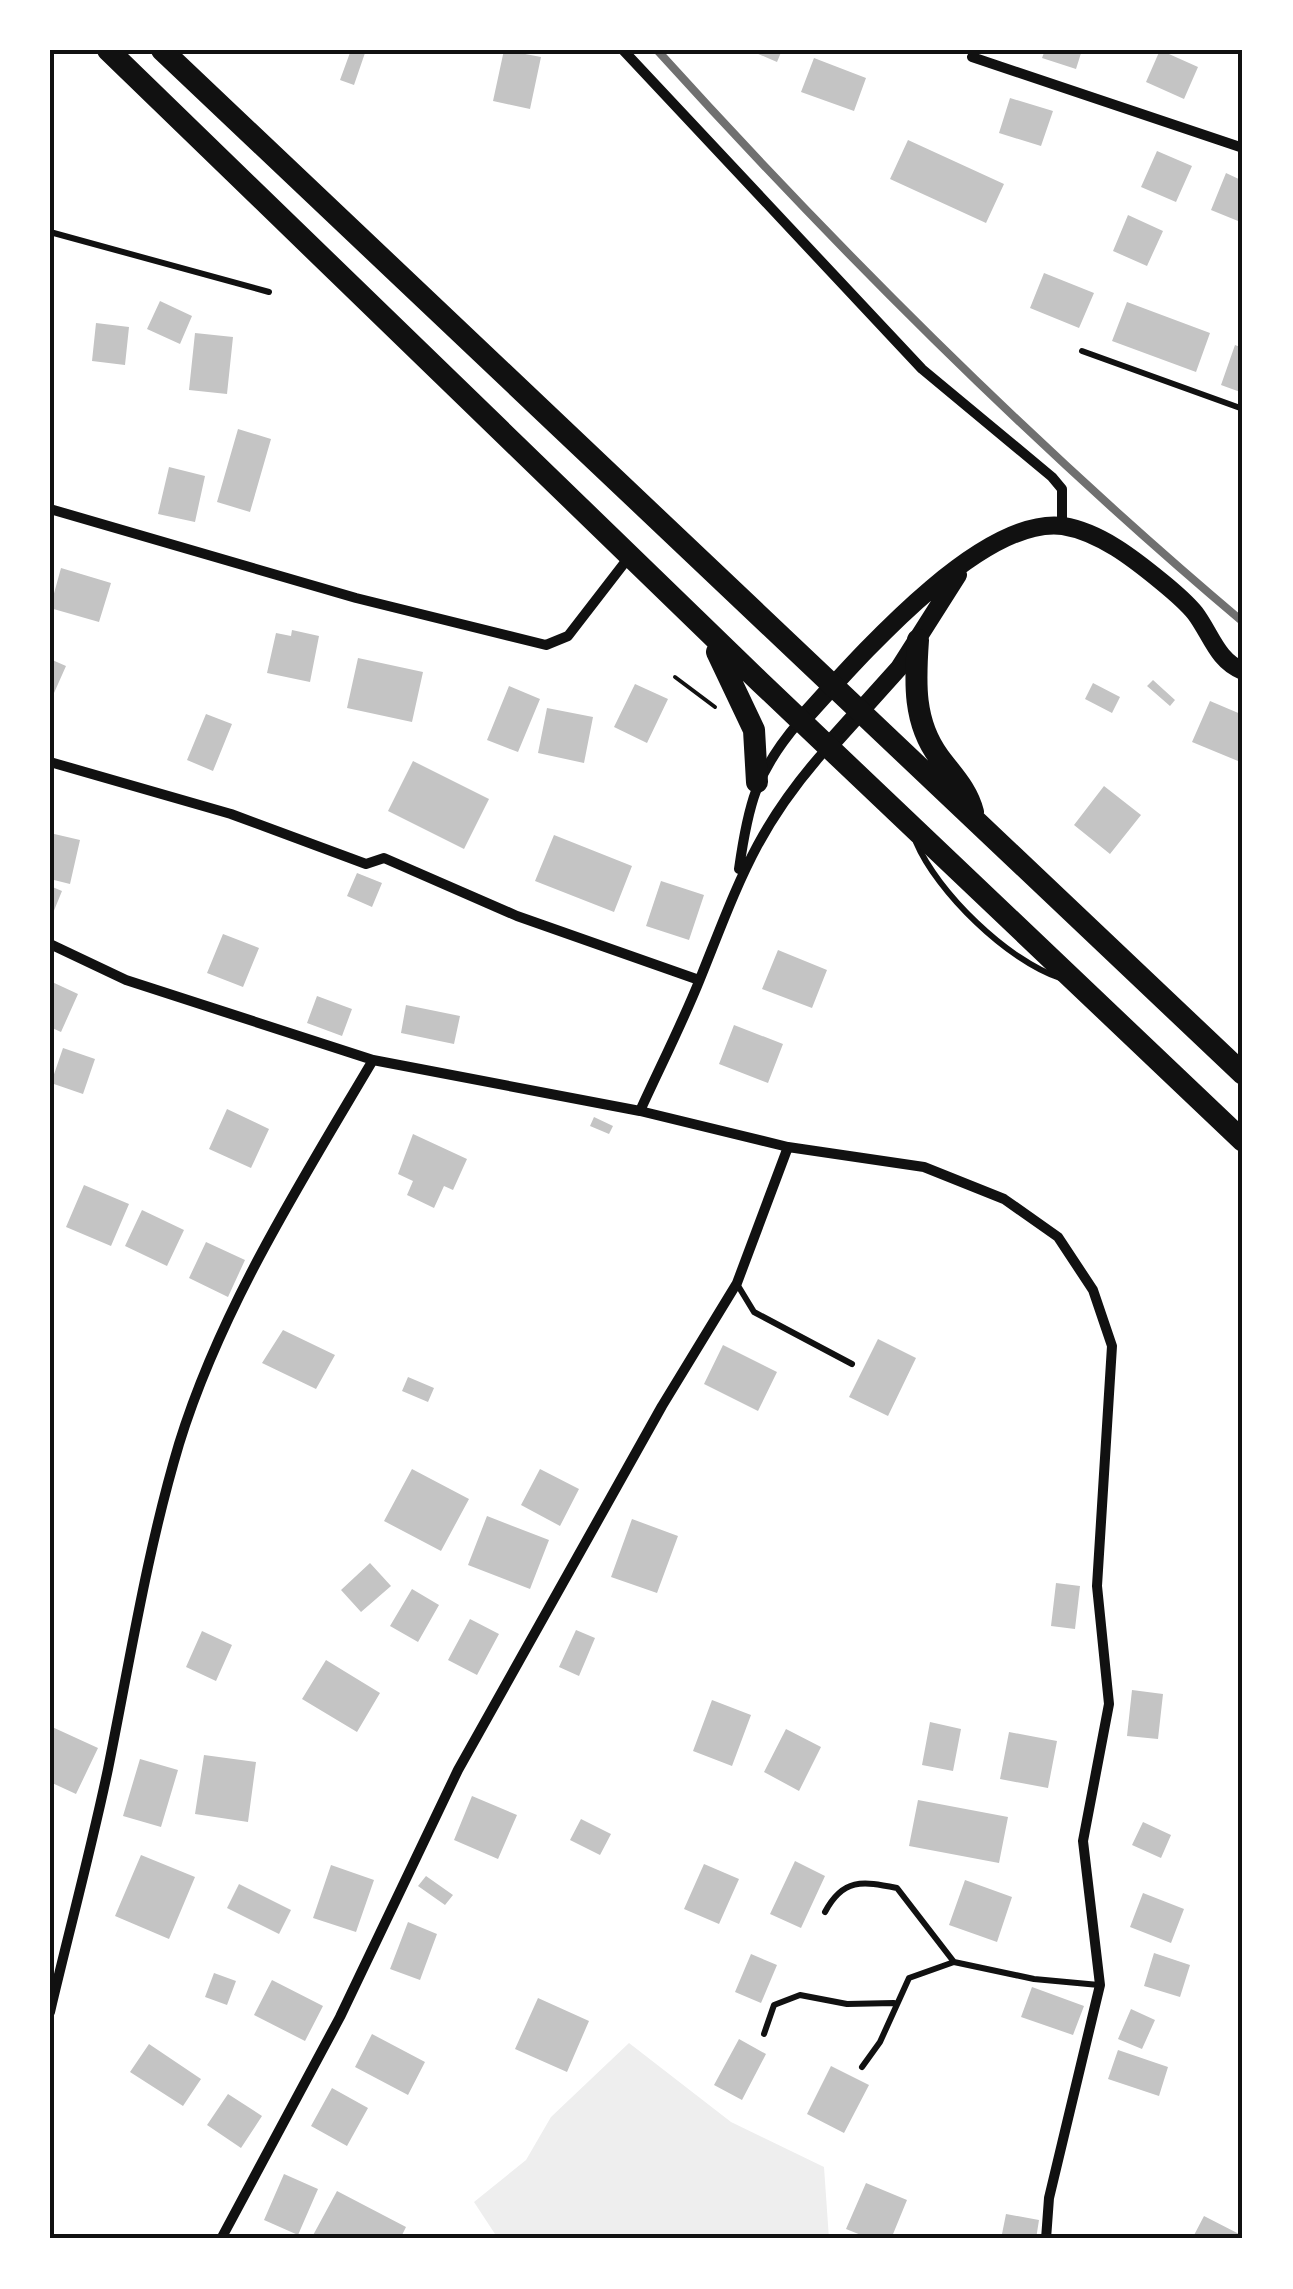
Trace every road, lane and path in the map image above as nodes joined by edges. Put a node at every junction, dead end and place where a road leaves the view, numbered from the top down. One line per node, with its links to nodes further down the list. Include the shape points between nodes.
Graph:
1 (108, 50): 12 (main road)
2 (162, 50): 17 (main road)
3 (624, 50): 11 (street, via 922,369 1052,477 1062,489)
4 (972, 58): 5 (street)
5 (1243, 148)
6 (50, 232): 7 (lane)
7 (269, 292)
8 (1082, 350): 9 (lane)
9 (1243, 410)
10 (50, 509): 12 (street, via 339,594 546,644 568,636)
11 (1062, 526): 13 (street, via 1012,532); 16 (street, via 1093,535 1167,585 1226,661)
12 (630, 556): 14 (main road)
13 (966, 562): 15 (street); 17 (street)
14 (708, 631): 19 (main road); 22 (main road, via 754,730)
15 (918, 640): 18 (street); 23 (main road, via 921,721 969,796)
16 (1243, 671)
17 (833, 686): 18 (main road); 19 (street)
18 (861, 712): 20 (street); 23 (main road)
19 (801, 721): 20 (main road); 22 (street)
20 (828, 747): 24 (street, via 778,806); 30 (main road)
21 (50, 762): 26 (street, via 231,814 366,864 384,858 517,916)
22 (757, 782): 24 (street)
23 (975, 820): 28 (main road)
24 (737, 880): 26 (street)
25 (50, 944): 27 (street, via 126,980)
26 (699, 980): 29 (street)
27 (372, 1060): 29 (street); 38 (street, via 272,1234 180,1442 146,1566 108,1770)
28 (1243, 1074)
29 (640, 1112): 31 (street)
30 (1243, 1140)
31 (788, 1147): 32 (street); 36 (street, via 924,1167 1004,1199 1058,1237 1093,1290 1112,1346 1098,1586 1109,1704 1082,1841)
32 (737, 1283): 33 (lane, via 754,1312); 41 (street, via 458,1770 340,2017)
33 (852, 1364)
34 (825, 1912): 35 (lane, via 836,1892 858,1880 897,1888)
35 (954, 1962): 36 (lane); 37 (lane, via 910,1978)
36 (1100, 1985): 42 (street, via 1048,2198)
37 (895, 2003): 39 (lane, via 847,2004 800,1995 774,2005); 40 (lane)
38 (50, 2012)
39 (764, 2034)
40 (862, 2066)
41 (221, 2239)
42 (1046, 2239)

